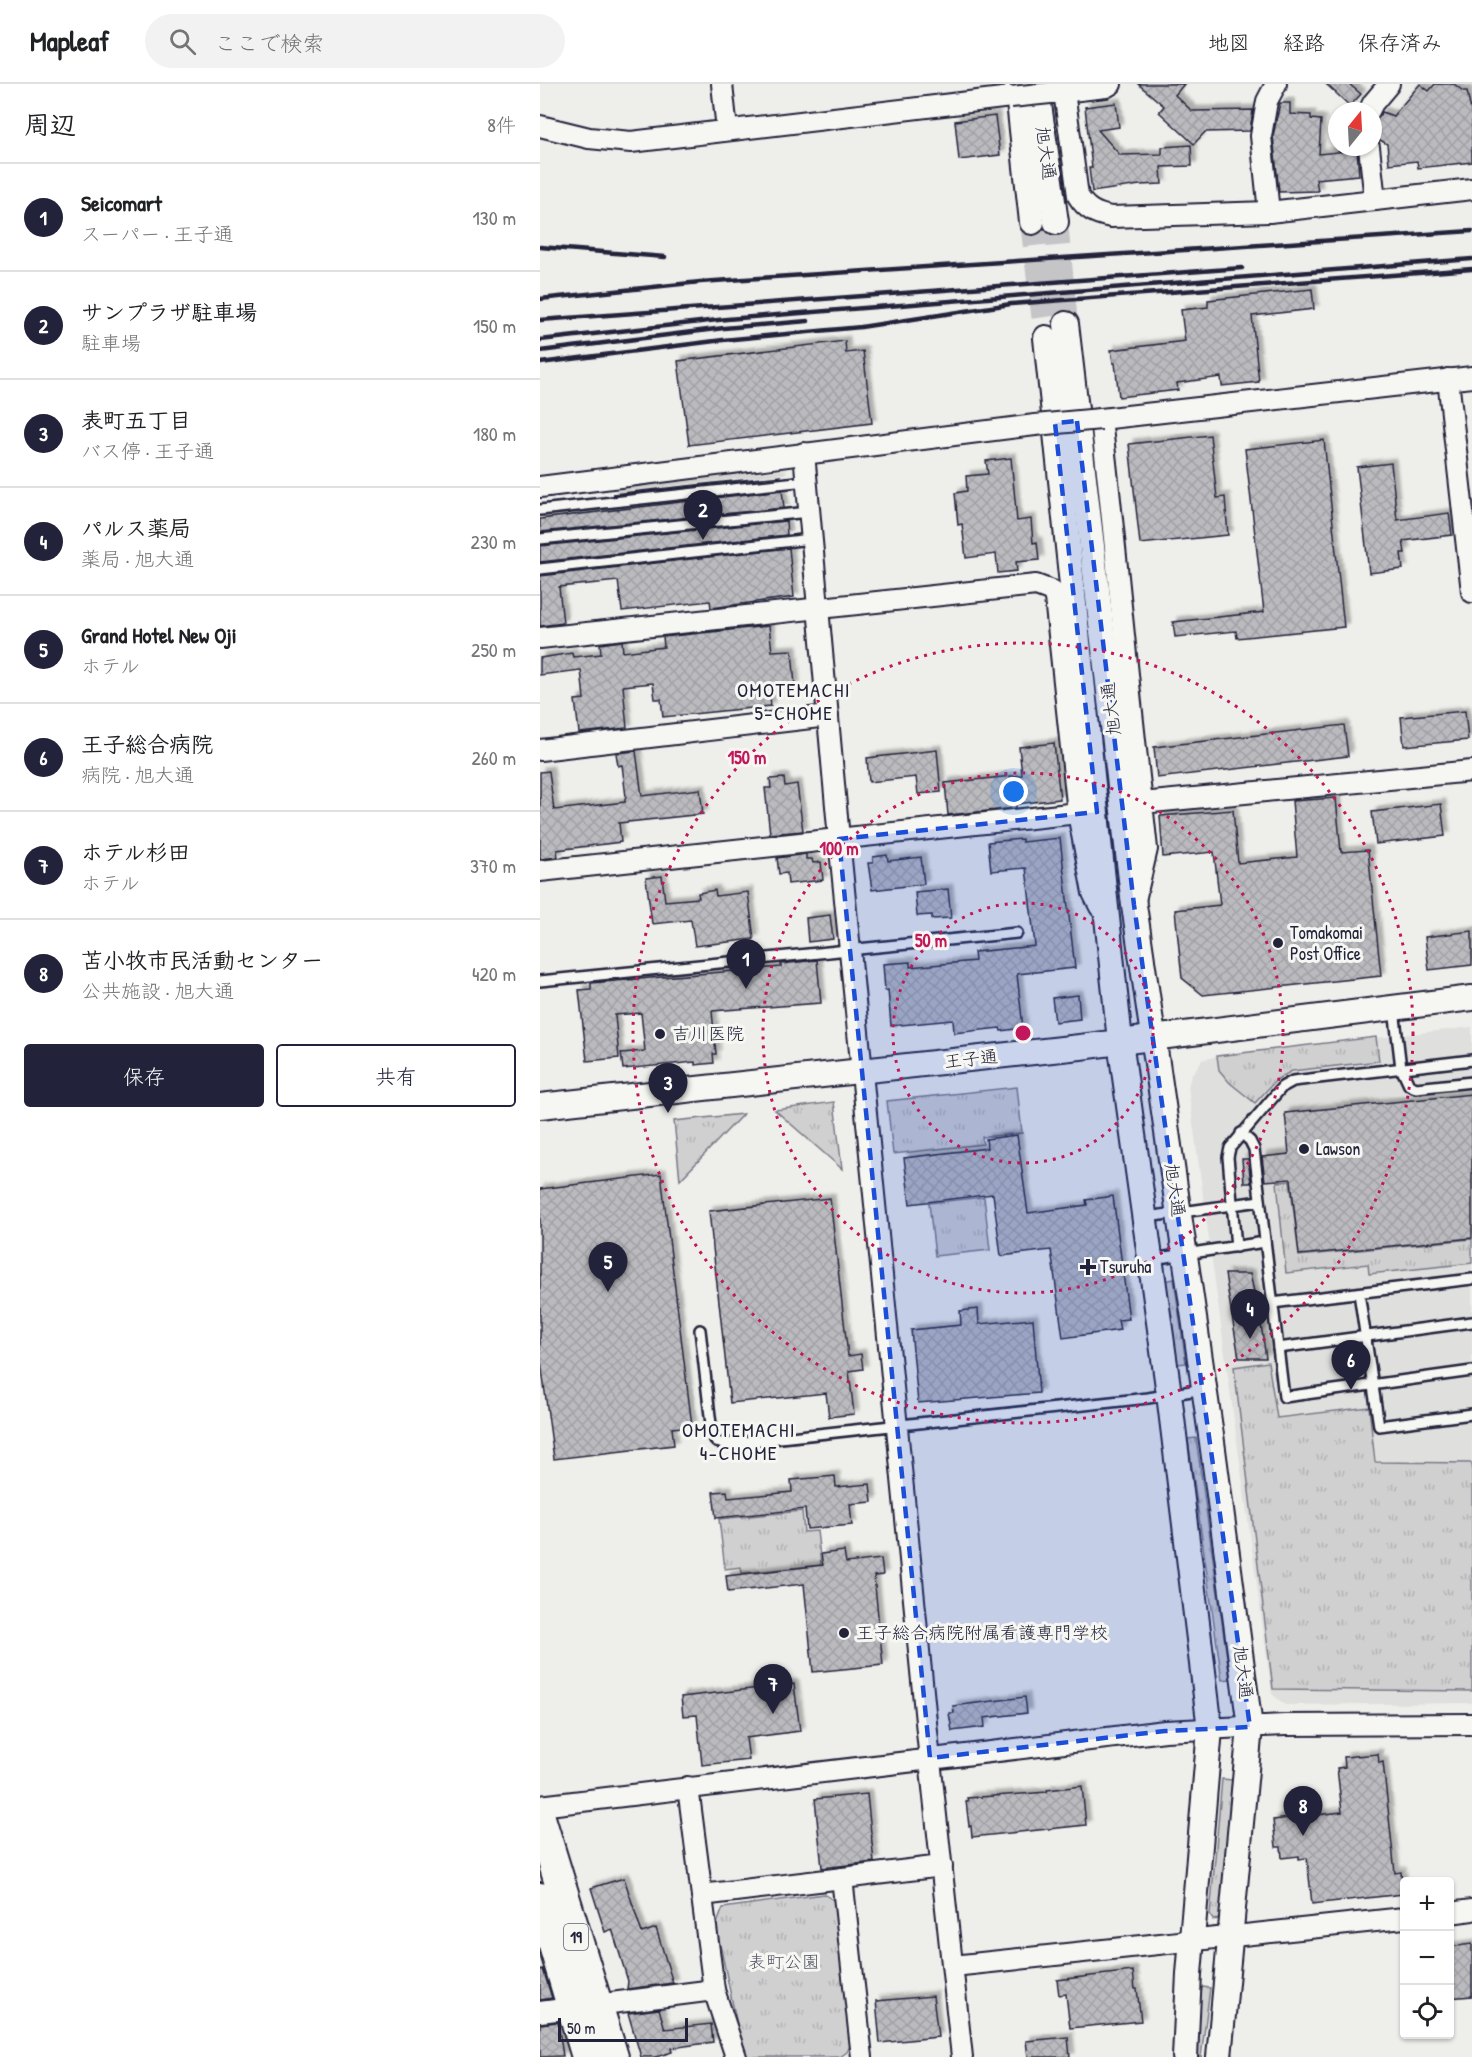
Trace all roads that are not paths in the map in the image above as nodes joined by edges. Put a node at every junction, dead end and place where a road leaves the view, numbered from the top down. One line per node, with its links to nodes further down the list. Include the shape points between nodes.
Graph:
1 (722, 84): 9 (street)
2 (1111, 84): 5 (street)
3 (1276, 84): 13 (street, via 1267,101 1261,136)
4 (1389, 84): 7 (street)
5 (1053, 88): 6 (street, bridge); 6 (street, 旭大通, via 1044,222); 13 (street, via 1078,196 1084,206 1111,217)
6 (1007, 91): 9 (street)
7 (1376, 102)
8 (540, 126): 9 (street, via 590,138 630,142)
9 (727, 130)
10 (1370, 156): 12 (street)
11 (1472, 189): 12 (street)
12 (1376, 200): 13 (street)
13 (1269, 212)
14 (1066, 324): 38 (street, 旭大通)
15 (1046, 338): 39 (street, 旭大通)
16 (1472, 377): 17 (street)
17 (1448, 379): 18 (street); 20 (street)
18 (1101, 419): 19 (street, bridge); 34 (street)
19 (804, 453): 21 (street); 22 (street)
20 (1466, 479): 28 (street)
21 (806, 481): 23 (lane); 24 (street)
22 (540, 487)
23 (540, 510)
24 (809, 512): 25 (lane); 26 (street)
25 (540, 539)
26 (811, 539): 27 (lane); 29 (street)
27 (540, 568)
28 (1472, 592)
29 (818, 609): 30 (street); 31 (street); 35 (street, via 1036,585 1052,591)
30 (540, 638)
31 (828, 716): 32 (street); 36 (street)
32 (540, 750)
33 (1472, 771): 34 (street)
34 (1142, 803): 38 (street, via 1147,849)
35 (1078, 813): 36 (street); 39 (street, via 1093,893)
36 (839, 839): 37 (street); 41 (street)
37 (540, 871)
38 (1134, 905): 45 (street, 旭大通)
39 (1109, 926): 46 (street, 旭大通)
40 (1017, 933): 41 (lane)
41 (850, 950): 42 (lane); 49 (street)
42 (540, 981)
43 (1472, 998): 44 (street, 王子通)
44 (1394, 1007): 45 (street, 王子通); 48 (lane)
45 (1152, 1037): 46 (street, 王子通); 55 (street, 旭大通)
46 (1120, 1041): 49 (street, 王子通); 56 (street, 旭大通)
47 (1472, 1060): 48 (lane)
48 (1401, 1068): 50 (lane, via 1409,1085 1416,1088); 52 (lane, via 1293,1081 1282,1087)
49 (862, 1071): 51 (street, 王子通); 73 (street)
50 (1472, 1082)
51 (540, 1106)
52 (1241, 1133): 53 (lane, via 1254,1149); 54 (lane, via 1228,1157)
53 (1260, 1201): 54 (lane); 57 (lane)
54 (1231, 1205): 55 (lane); 58 (lane)
55 (1178, 1212): 56 (lane); 59 (street, 旭大通)
56 (1144, 1217): 60 (street, 旭大通)
57 (1265, 1242): 58 (lane); 63 (lane)
58 (1236, 1247): 59 (lane)
59 (1184, 1254): 60 (lane); 70 (street, 旭大通)
60 (1150, 1259): 71 (street, 旭大通)
61 (1472, 1279): 62 (lane)
62 (1359, 1293): 63 (lane); 66 (lane)
63 (1272, 1303): 67 (lane)
64 (1472, 1322): 66 (lane)
65 (700, 1330): 73 (lane, via 716,1442)
66 (1365, 1336): 67 (lane); 69 (lane)
67 (1278, 1348): 69 (lane, via 1284,1397)
68 (1472, 1371): 69 (lane)
69 (1372, 1385): 72 (lane, via 1379,1426)
70 (1204, 1389): 71 (lane); 75 (street, 旭大通)
71 (1169, 1395): 73 (lane); 76 (street, 旭大通)
72 (1472, 1414)
73 (897, 1426): 77 (street)
74 (1472, 1724): 75 (street)
75 (1250, 1726): 76 (street); 88 (street, 旭大通)
76 (1210, 1729): 77 (street); 89 (street, 旭大通)
77 (930, 1758): 78 (street); 81 (street)
78 (688, 1787): 79 (street); 83 (street)
79 (540, 1806)
80 (540, 1818): 92 (main road, 19)
81 (942, 1866): 82 (street); 90 (street)
82 (842, 1878): 83 (street); 97 (street)
83 (702, 1895): 91 (street)
84 (540, 1898): 92 (main road, 19)
85 (1472, 1910): 86 (street)
86 (1454, 1912)
87 (1400, 1918): 88 (street)
88 (1230, 1937): 89 (street); 100 (street, 旭大通)
89 (1191, 1942): 90 (street); 99 (street, 旭大通)
90 (953, 1966): 98 (street)
91 (714, 1990): 92 (street); 96 (street)
92 (584, 2007): 93 (street); 94 (main road, 19); 95 (main road, 19)
93 (540, 2012)
94 (587, 2057)
95 (613, 2057)
96 (736, 2057)
97 (862, 2057)
98 (962, 2057)
99 (1185, 2057)
100 (1219, 2057)

